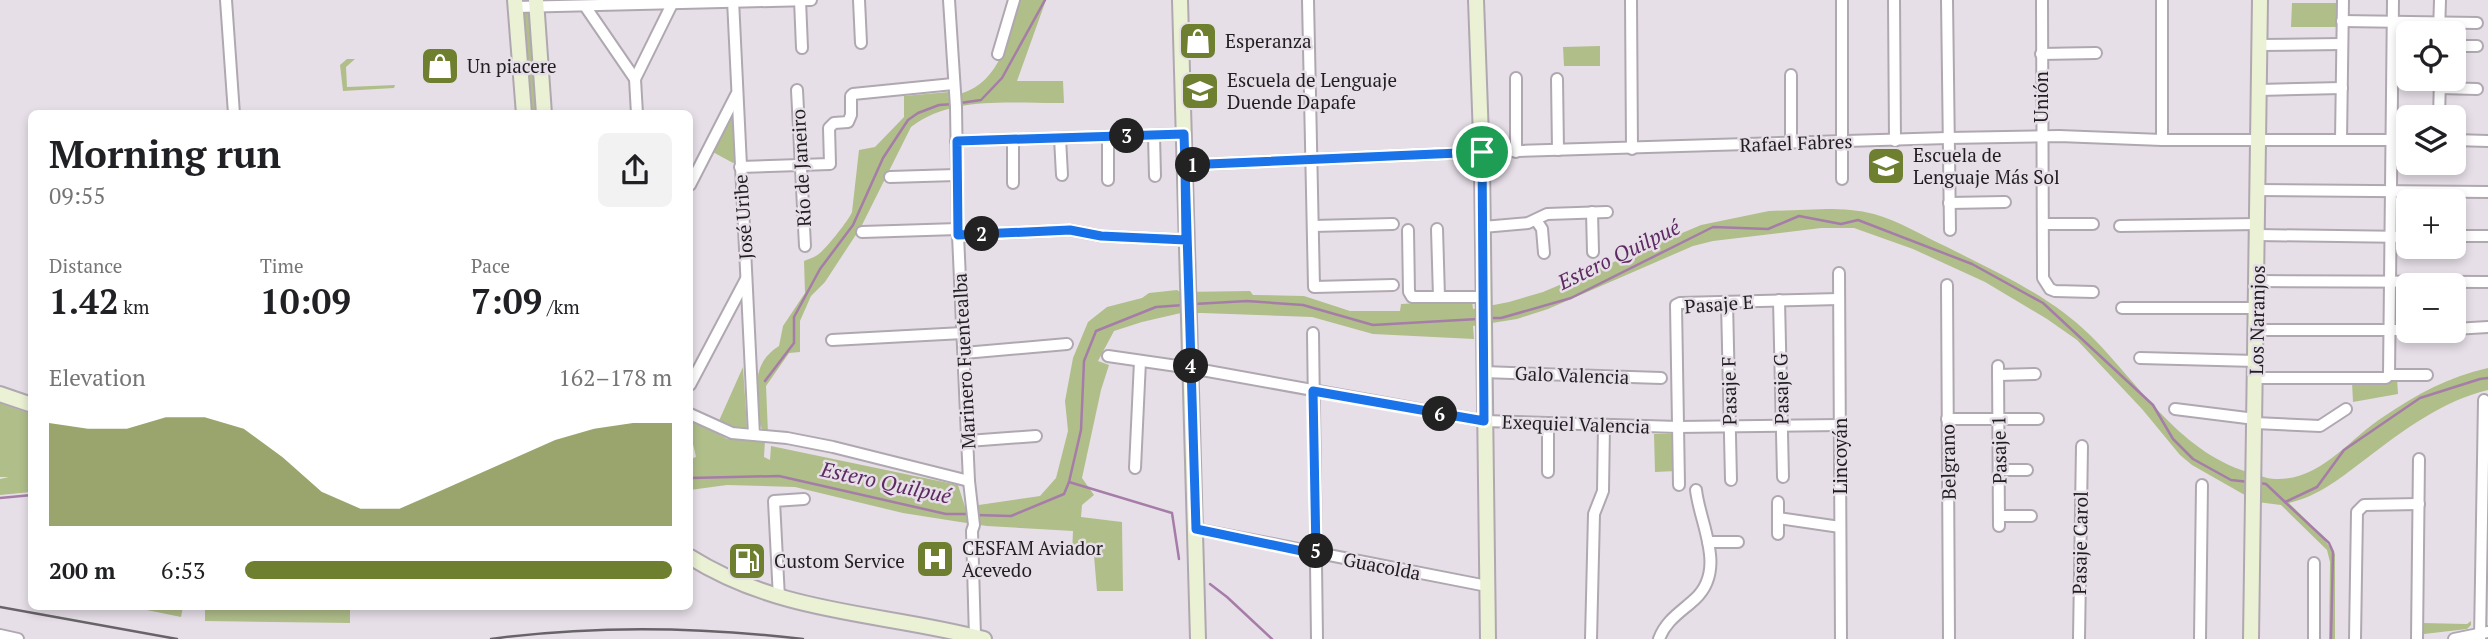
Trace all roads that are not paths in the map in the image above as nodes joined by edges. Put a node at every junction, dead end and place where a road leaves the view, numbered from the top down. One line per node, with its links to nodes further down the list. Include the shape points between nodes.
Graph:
1 (226, 0): 52 (street)
2 (733, 0): 3 (street); 21 (street); 51 (street, José Uribe)
3 (800, 0): 4 (street); 37 (street)
4 (811, 0)
5 (859, 0): 32 (street)
6 (949, 0): 46 (street, Marinero Fuentealba)
7 (1014, 0): 39 (street)
8 (1180, 0): 56 (street)
9 (1308, 0): 78 (street)
10 (1476, 0): 76 (street)
11 (1631, 0): 74 (street)
12 (1842, 0): 72 (street)
13 (1894, 0): 70 (street)
14 (1947, 0): 61 (street)
15 (2042, 0): 40 (street, Unión)
16 (2162, 0): 64 (street)
17 (2260, 0): 34 (street, Los Naranjos)
18 (2343, 0): 26 (street)
19 (2393, 0): 28 (street)
20 (2440, 0): 27 (street)
21 (673, 1): 24 (street); 43 (street)
22 (516, 3): 23 (street); 53 (street)
23 (536, 3): 25 (street); 54 (street)
24 (609, 3): 25 (street)
25 (585, 6): 43 (street)
26 (2342, 21): 28 (street); 33 (street)
27 (2439, 21)
28 (2392, 22): 29 (street); 66 (street)
29 (2396, 23)
30 (2477, 23): 31 (street)
31 (2466, 24)
32 (861, 43)
33 (2342, 44): 34 (street); 47 (street)
34 (2259, 45): 50 (street, Los Naranjos)
35 (2466, 46): 36 (street)
36 (2477, 46)
37 (802, 48)
38 (2096, 53): 40 (street)
39 (998, 54)
40 (2041, 54): 59 (street, Unión)
41 (1791, 75): 73 (street)
42 (1516, 78): 77 (street)
43 (635, 79): 55 (street)
44 (1557, 79): 75 (street)
45 (2466, 88): 48 (street)
46 (954, 89): 69 (street, Marinero Fuentealba); 79 (street, via 853,94 848,122 829,128 830,164)
47 (2342, 89): 50 (street); 65 (street)
48 (2477, 89)
49 (797, 90): 79 (street, Río de Janeiro)
50 (2259, 90): 63 (street, Los Naranjos)
51 (737, 94): 81 (street, José Uribe); 87 (street)
52 (233, 110)
53 (524, 110)
54 (545, 110)
55 (638, 110)
56 (1184, 134): 57 (street); 80 (street)
57 (1154, 135): 58 (street); 84 (street)
58 (1108, 136): 60 (street); 88 (street)
59 (2041, 137): 61 (street, Rafael Fabres); 64 (street, Rafael Fabres); 99 (street, Unión)
60 (1060, 138): 62 (street); 83 (street)
61 (1948, 138): 70 (street, Rafael Fabres); 94 (street)
62 (1013, 139): 69 (street); 89 (street)
63 (2258, 139): 64 (street, Rafael Fabres); 65 (street, Rafael Fabres); 90 (street, Los Naranjos)
64 (2162, 140)
65 (2341, 140): 66 (street, Rafael Fabres)
66 (2391, 140): 67 (street, Rafael Fabres); 91 (street)
67 (2396, 140)
68 (2466, 140): 71 (street)
69 (957, 141): 82 (street, Marinero Fuentealba)
70 (1895, 141): 72 (street, Rafael Fabres)
71 (2488, 141)
72 (1841, 142): 73 (street, Rafael Fabres); 86 (street)
73 (1791, 143): 74 (street, Rafael Fabres)
74 (1632, 149): 75 (street, Rafael Fabres)
75 (1558, 150): 77 (street, Rafael Fabres)
76 (1482, 152): 77 (street, Rafael Fabres); 78 (street, Rafael Fabres); 103 (street)
77 (1516, 152)
78 (1311, 161): 80 (street, Rafael Fabres); 101 (street)
79 (799, 165): 81 (street); 115 (street, Río de Janeiro)
80 (1185, 165): 114 (street)
81 (740, 167): 119 (street, José Uribe)
82 (956, 175): 85 (street); 109 (street, Marinero Fuentealba)
83 (1062, 175)
84 (1155, 176)
85 (890, 177)
86 (1842, 179)
87 (693, 180)
88 (1108, 180)
89 (1013, 183)
90 (2258, 190): 91 (street); 107 (street, Los Naranjos)
91 (2390, 192): 92 (street); 112 (street)
92 (2488, 192)
93 (2005, 202): 94 (street)
94 (1949, 203): 106 (street)
95 (1592, 212): 96 (street); 97 (street, via 1546,214); 116 (street)
96 (1606, 212)
97 (1536, 220): 103 (street); 117 (street, via 1542,229)
98 (1393, 224): 101 (street)
99 (2043, 224): 100 (street); 125 (street, Unión, via 2043,278 2050,289)
100 (2092, 224)
101 (1312, 226): 123 (street, via 1314,287)
102 (2120, 226): 107 (street)
103 (1483, 227): 127 (street)
104 (1437, 229): 126 (street)
105 (1408, 230): 126 (street, via 1409,292 1416,298)
106 (1950, 230)
107 (2258, 230): 112 (street); 120 (street, Los Naranjos)
108 (862, 232): 109 (street)
109 (958, 232): 114 (street, via 1070,230); 138 (street, Marinero Fuentealba)
110 (2466, 236): 111 (street)
111 (2488, 236)
112 (2390, 237): 113 (street); 121 (street)
113 (2396, 237)
114 (1186, 240): 147 (street)
115 (805, 246)
116 (1593, 252)
117 (1544, 253)
118 (1839, 273): 128 (street, Lincoyán)
119 (747, 276): 154 (street); 173 (street, José Uribe)
120 (2257, 281): 121 (street); 132 (street, Los Naranjos)
121 (2390, 282): 122 (street); 136 (street)
122 (2488, 282)
123 (1393, 285)
124 (1947, 285): 162 (street, Belgrano)
125 (2092, 292)
126 (1439, 297): 127 (street)
127 (1483, 298): 148 (street)
128 (1839, 299): 129 (street, Pasaje E); 169 (street, Lincoyán)
129 (1779, 300): 130 (street, Pasaje E); 170 (street, Pasaje G)
130 (1727, 302): 171 (street, Pasaje E, via 1676,305); 172 (street, Pasaje F)
131 (2122, 308): 132 (street)
132 (2257, 308): 135 (street, Los Naranjos)
133 (2488, 327): 134 (street)
134 (2466, 328)
135 (2256, 330): 136 (street); 146 (street, Los Naranjos)
136 (2389, 331): 137 (street); 150 (street)
137 (2396, 331)
138 (963, 333): 140 (street); 142 (street, Marinero Fuentealba)
139 (1313, 334): 155 (street)
140 (832, 340)
141 (1067, 344): 142 (street)
142 (964, 353): 175 (street, Marinero Fuentealba)
143 (1108, 356): 145 (street, Exequiel Valencia)
144 (2140, 358): 146 (street)
145 (1140, 361): 147 (street, Exequiel Valencia); 178 (street)
146 (2256, 361): 153 (street, Los Naranjos)
147 (1191, 368): 155 (street, Exequiel Valencia); 194 (street)
148 (1483, 372): 152 (street, Galo Valencia); 165 (street)
149 (2035, 374): 164 (street, Pasaje 1, via 1998,370)
150 (2389, 375): 151 (street); 153 (street, via 2386,379)
151 (2427, 375)
152 (1661, 378)
153 (2256, 378): 166 (street, Los Naranjos)
154 (693, 379)
155 (1313, 391): 165 (street, Exequiel Valencia); 198 (street)
156 (0, 394): 158 (street)
157 (2484, 400): 204 (street)
158 (28, 404)
159 (2175, 409): 166 (street)
160 (2346, 409): 166 (street, via 2320,426)
161 (693, 415): 173 (street, via 732,433)
162 (1947, 419): 164 (street); 213 (street, Belgrano)
163 (2038, 419): 164 (street)
164 (1998, 420): 179 (street, Pasaje 1)
165 (1484, 421): 167 (street, Exequiel Valencia); 201 (street)
166 (2255, 421): 216 (street, Los Naranjos)
167 (1548, 424): 168 (street, Exequiel Valencia); 181 (street)
168 (1604, 425): 171 (street, Exequiel Valencia); 210 (street, via 1603,491 1594,514)
169 (1840, 425): 170 (street, Exequiel Valencia); 193 (street, Lincoyán)
170 (1782, 426): 172 (street, Exequiel Valencia); 182 (street, Pasaje G)
171 (1678, 427): 172 (street, Exequiel Valencia); 185 (street)
172 (1730, 427): 183 (street, Pasaje F)
173 (754, 435): 184 (street, via 833,447)
174 (1036, 436): 175 (street)
175 (968, 441): 184 (street, Marinero Fuentealba)
176 (2082, 446): 214 (street, Pasaje Carol)
177 (2420, 459): 190 (street)
178 (1135, 468)
179 (1999, 470): 180 (street); 191 (street, Pasaje 1, via 1999,521)
180 (2027, 470)
181 (1548, 472)
182 (1783, 477)
183 (1731, 480)
184 (969, 481): 205 (street, Marinero Fuentealba)
185 (1679, 485)
186 (2202, 485): 215 (street)
187 (1696, 490): 196 (street)
188 (804, 499): 202 (street, via 774,501)
189 (1778, 502): 192 (street)
190 (2419, 504): 218 (street, via 2364,505 2357,512); 219 (street)
191 (2031, 516)
192 (1778, 518): 193 (street); 195 (street)
193 (1840, 527): 212 (street, Lincoyán)
194 (1196, 529): 198 (street, Guacolda); 207 (street)
195 (1778, 534)
196 (1708, 542): 197 (street); 211 (street, via 1709,579 1696,598 1667,623)
197 (1738, 542)
198 (1316, 554): 201 (street, Guacolda); 208 (street)
199 (693, 558): 202 (street)
200 (2314, 563): 217 (street)
201 (1486, 586): 209 (street)
202 (779, 598): 205 (street)
203 (0, 635): 206 (street)
204 (2483, 635): 220 (street)
205 (980, 638)
206 (18, 639)
207 (1198, 639)
208 (1317, 639)
209 (1488, 639)
210 (1591, 639)
211 (1659, 639)
212 (1841, 639)
213 (1949, 639)
214 (2079, 639)
215 (2200, 639)
216 (2251, 639)
217 (2314, 639)
218 (2355, 639)
219 (2417, 639)
220 (2454, 639)

